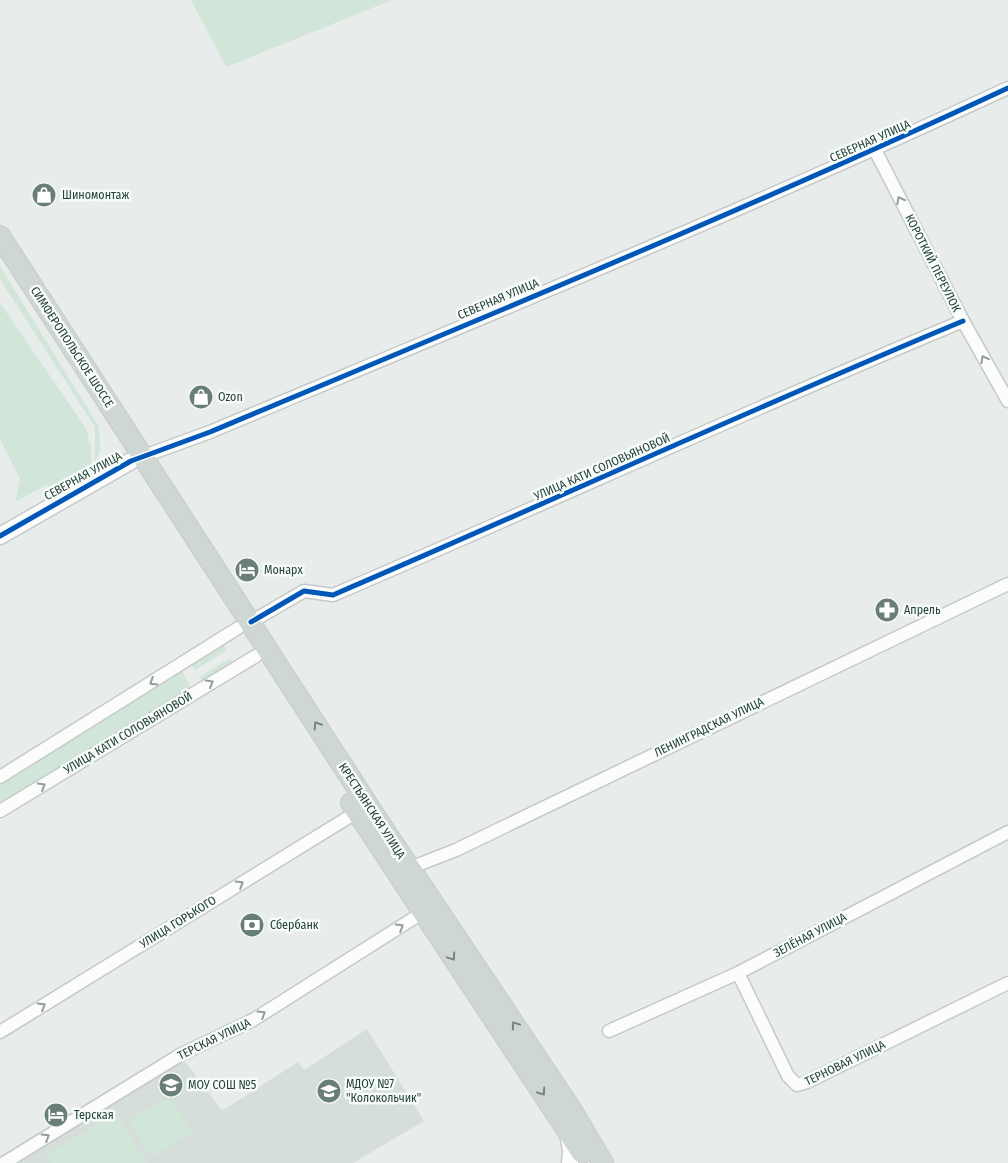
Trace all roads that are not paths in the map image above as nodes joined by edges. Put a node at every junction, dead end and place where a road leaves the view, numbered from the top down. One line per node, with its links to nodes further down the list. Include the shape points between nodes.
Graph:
1 (1008, 88): 2 (street, СЕВЕРНАЯ УЛИЦА)
2 (875, 150): 5 (street, КОРОТКИЙ ПЕРЕУЛОК, one-way to 2); 7 (street, СЕВЕРНАЯ УЛИЦА, via 227,425)
3 (0, 236): 7 (main road, СИМФЕРОПОЛЬСКОЕ ШОССЕ)
4 (0, 255): 7 (main road, СИМФЕРОПОЛЬСКОЕ ШОССЕ)
5 (963, 321): 6 (street, КОРОТКИЙ ПЕРЕУЛОК, one-way to 5); 10 (street, УЛИЦА КАТИ СОЛОВЬЯНОВОЙ, via 816,382 333,595 304,591)
6 (1008, 401)
7 (138, 459): 8 (street, СЕВЕРНАЯ УЛИЦА); 10 (main road, КРЕСТЬЯНСКАЯ УЛИЦА)
8 (0, 536)
9 (1008, 584): 16 (street, ЛЕНИНГРАДСКАЯ УЛИЦА, via 456,850)
10 (245, 625): 11 (main road, КРЕСТЬЯНСКАЯ УЛИЦА); 12 (street, УЛИЦА КАТИ СОЛОВЬЯНОВОЙ, one-way to 12); 16 (main road, КРЕСТЬЯНСКАЯ УЛИЦА, one-way to 10)
11 (256, 656): 13 (street, УЛИЦА КАТИ СОЛОВЬЯНОВОЙ, one-way to 11); 14 (main road, КРЕСТЬЯНСКАЯ УЛИЦА)
12 (0, 777)
13 (0, 811)
14 (356, 812): 17 (main road, КРЕСТЬЯНСКАЯ УЛИЦА); 21 (street, УЛИЦА ГОРЬКОГО, one-way to 14)
15 (1008, 832): 18 (street, ЗЕЛЁНАЯ УЛИЦА)
16 (410, 868): 26 (main road, КРЕСТЬЯНСКАЯ УЛИЦА, one-way to 16, via 571,1109)
17 (422, 913): 22 (main road, КРЕСТЬЯНСКАЯ УЛИЦА, one-way to 22); 23 (street, ТЕРСКАЯ УЛИЦА, one-way to 17, via 180,1055 253,1020)
18 (738, 973): 19 (street, ТЕРНОВАЯ УЛИЦА, via 788,1076 797,1086); 20 (street, ЗЕЛЁНАЯ УЛИЦА)
19 (1008, 983)
20 (609, 1030)
21 (0, 1032)
22 (567, 1129): 24 (street); 25 (main road, КРЕСТЬЯНСКАЯ УЛИЦА)
23 (4, 1163)
24 (570, 1163)
25 (588, 1163)
26 (603, 1163)

